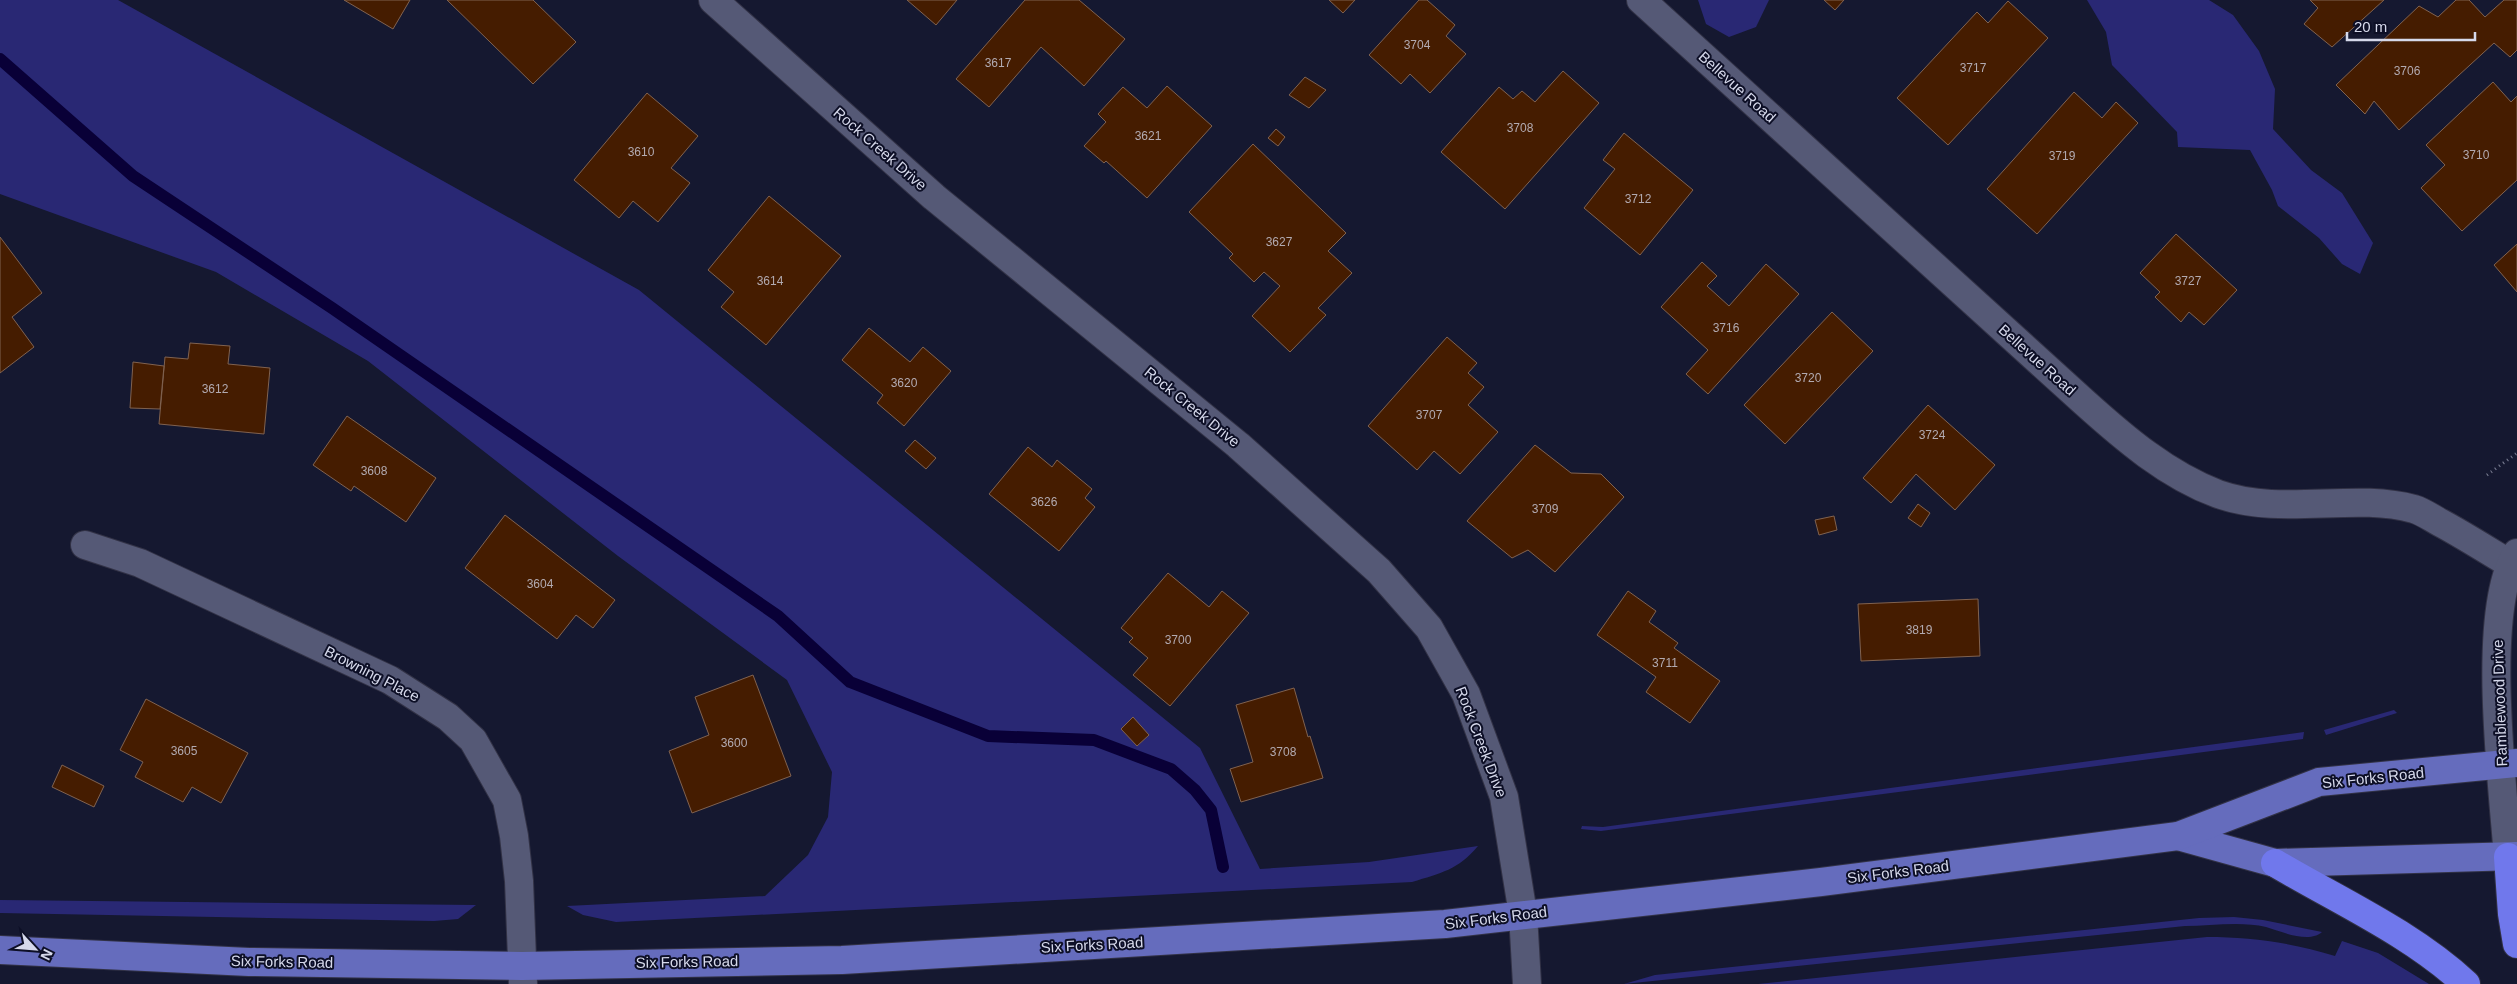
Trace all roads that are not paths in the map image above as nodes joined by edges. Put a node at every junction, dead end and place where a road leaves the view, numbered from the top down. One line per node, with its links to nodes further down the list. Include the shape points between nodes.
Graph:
1 (713, 0): 9 (street, Rock Creek Drive, via 934,197 1238,445 1379,571 1429,628 1466,694 1504,798)
2 (1641, 0): 4 (street, Bellevue Road, via 2084,402 2153,460 2218,494 2246,500 2306,505 2384,504 2416,510)
3 (85, 545): 12 (street, Browning Place, via 140,563 390,680 448,716 473,740 507,800 519,881)
4 (2513, 559): 5 (street, Ramblewood Drive, via 2497,621)
5 (2509, 763): 6 (main road, Six Forks Road, via 2319,782); 7 (street, Ramblewood Drive)
6 (2178, 836): 8 (main road, Six Forks Road); 9 (main road, Six Forks Road, via 1829,881)
7 (2512, 856): 8 (main road, Six Forks Road); 10 (highway, via 2512,914)
8 (2275, 863): 14 (highway, via 2390,928 2454,972)
9 (1523, 914): 12 (main road, Six Forks Road, via 1445,924 842,960); 13 (street, Rock Creek Drive)
10 (2517, 944)
11 (0, 950): 12 (main road, Six Forks Road)
12 (523, 975)
13 (1527, 984)
14 (2466, 984)

